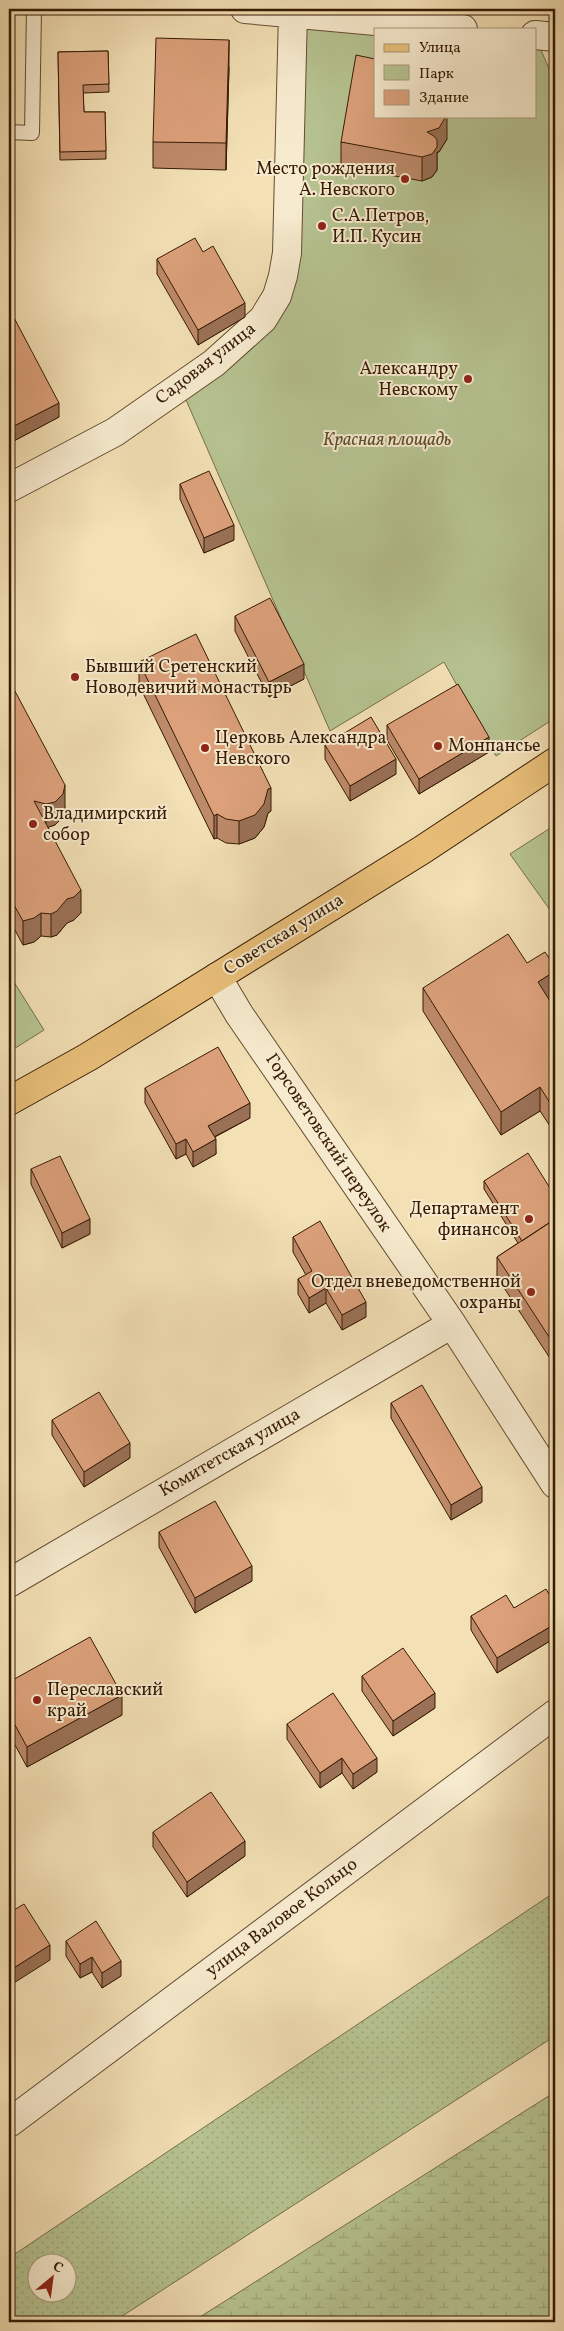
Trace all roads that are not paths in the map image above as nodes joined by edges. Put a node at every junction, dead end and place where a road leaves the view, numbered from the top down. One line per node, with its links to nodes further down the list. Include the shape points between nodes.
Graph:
1 (34, 9): 7 (lane, via 32,133)
2 (245, 9): 3 (street)
3 (293, 12): 4 (street); 8 (street, Садовая улица, via 287,252 277,296 263,319 214,363 115,432)
4 (453, 28)
5 (536, 35): 6 (street)
6 (555, 37)
7 (9, 132)
8 (9, 488)
9 (555, 762): 10 (main road, Советская улица, via 422,850)
10 (217, 977): 11 (main road, Советская улица, via 88,1057); 12 (street, Горсоветовский переулок, via 239,1014)
11 (9, 1101)
12 (452, 1324): 13 (street, Горсоветовский переулок); 14 (street, Комитетская улица)
13 (555, 1484)
14 (9, 1583)
15 (555, 1714): 16 (street, улица Валовое Кольцо)
16 (9, 2122)

